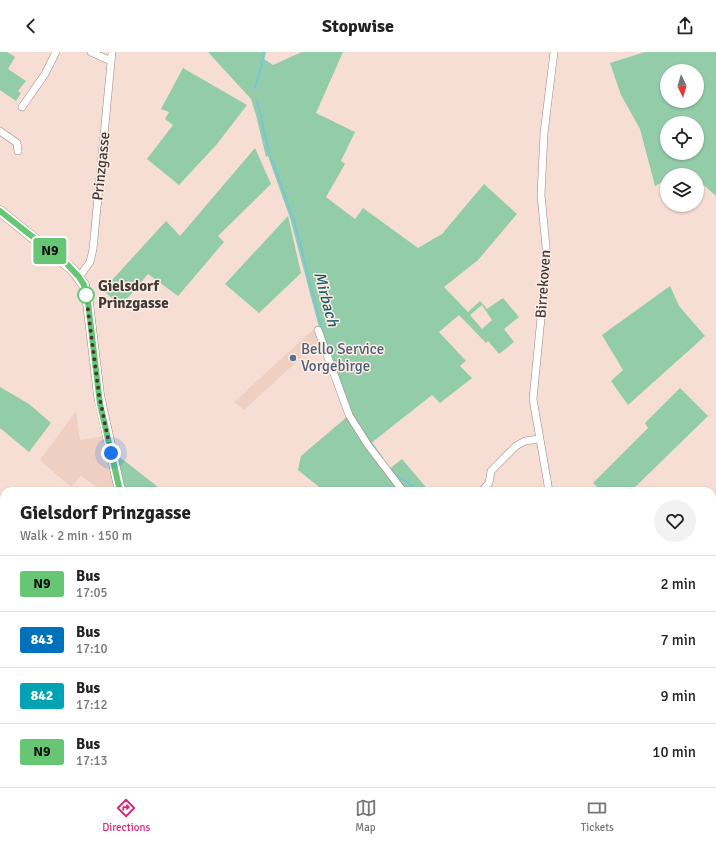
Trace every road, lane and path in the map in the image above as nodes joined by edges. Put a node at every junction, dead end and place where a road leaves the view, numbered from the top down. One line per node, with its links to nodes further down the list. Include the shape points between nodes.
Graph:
1 (56, 52): 6 (street, via 45,74)
2 (91, 52): 5 (street)
3 (112, 52): 5 (street, Prinzgasse)
4 (554, 52): 12 (street, Birrekoven, via 541,176 542,214 548,257 533,391)
5 (111, 62): 10 (street, Prinzgasse, via 93,249 90,262)
6 (22, 107)
7 (0, 132): 8 (street, via 17,143)
8 (18, 151)
9 (0, 211): 10 (street, via 66,263)
10 (79, 277): 13 (street, via 87,295 101,407)
11 (318, 330): 14 (street, via 349,415)
12 (539, 439): 15 (street, via 525,441 516,446 491,471 489,483); 16 (street, Birrekoven)
13 (119, 487)
14 (400, 487)
15 (486, 487)
16 (548, 487)

